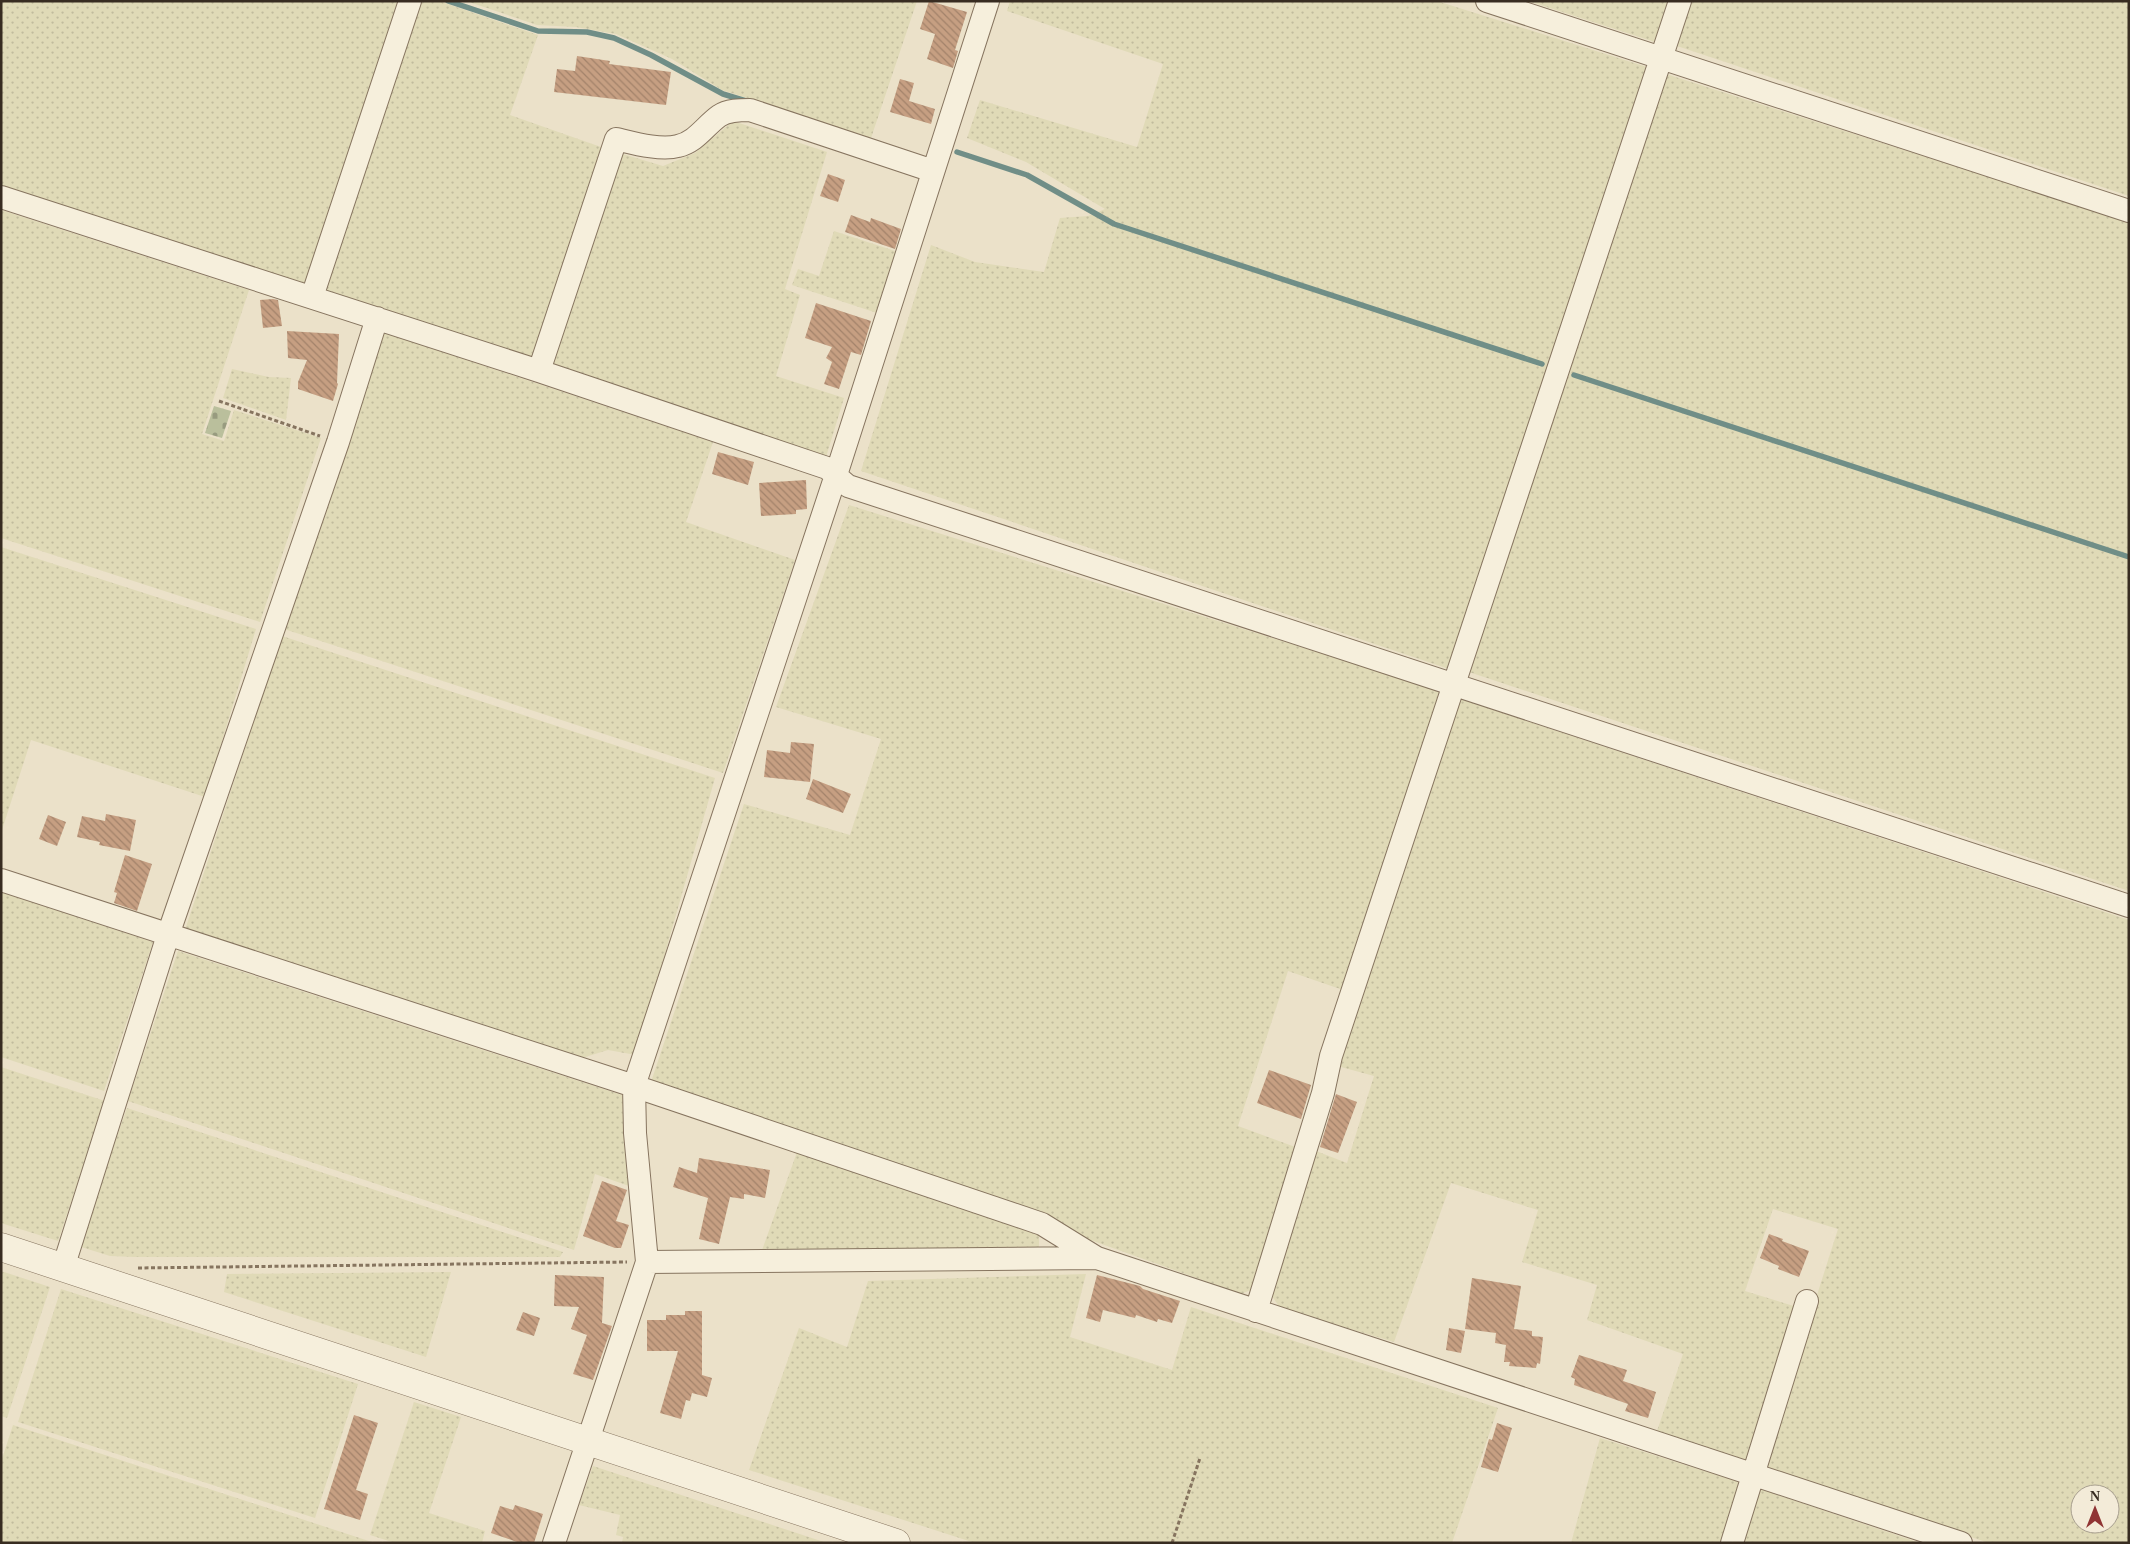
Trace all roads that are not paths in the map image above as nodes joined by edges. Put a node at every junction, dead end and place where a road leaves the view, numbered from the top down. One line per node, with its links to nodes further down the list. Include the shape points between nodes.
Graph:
1 (410, 1): 9 (street)
2 (988, 1): 6 (street)
3 (1487, 1): 5 (street)
4 (1680, 1): 5 (street)
5 (1662, 59): 8 (street); 13 (street)
6 (934, 171): 11 (street, via 750,110 735,110 720,116 702,134 678,146 641,145 616,139); 12 (street)
7 (1, 197): 9 (street)
8 (2129, 211)
9 (312, 297): 10 (street)
10 (377, 318): 11 (street); 16 (street, via 338,442)
11 (539, 371): 12 (street, via 827,468)
12 (836, 475): 13 (street, via 848,486); 17 (street)
13 (1453, 684): 15 (street); 23 (street, via 1331,1056 1323,1093)
14 (1, 880): 16 (street)
15 (2129, 906)
16 (168, 934): 17 (street); 21 (street)
17 (634, 1086): 19 (street, via 1042,1224); 20 (street)
18 (1, 1247): 21 (street)
19 (1097, 1258): 20 (street); 23 (street)
20 (647, 1262): 24 (street)
21 (63, 1268): 24 (street)
22 (1807, 1301): 25 (street)
23 (1256, 1311): 25 (street)
24 (586, 1442): 26 (street); 27 (street)
25 (1754, 1474): 28 (street); 29 (street)
26 (554, 1543)
27 (896, 1543)
28 (1732, 1543)
29 (1961, 1543)

